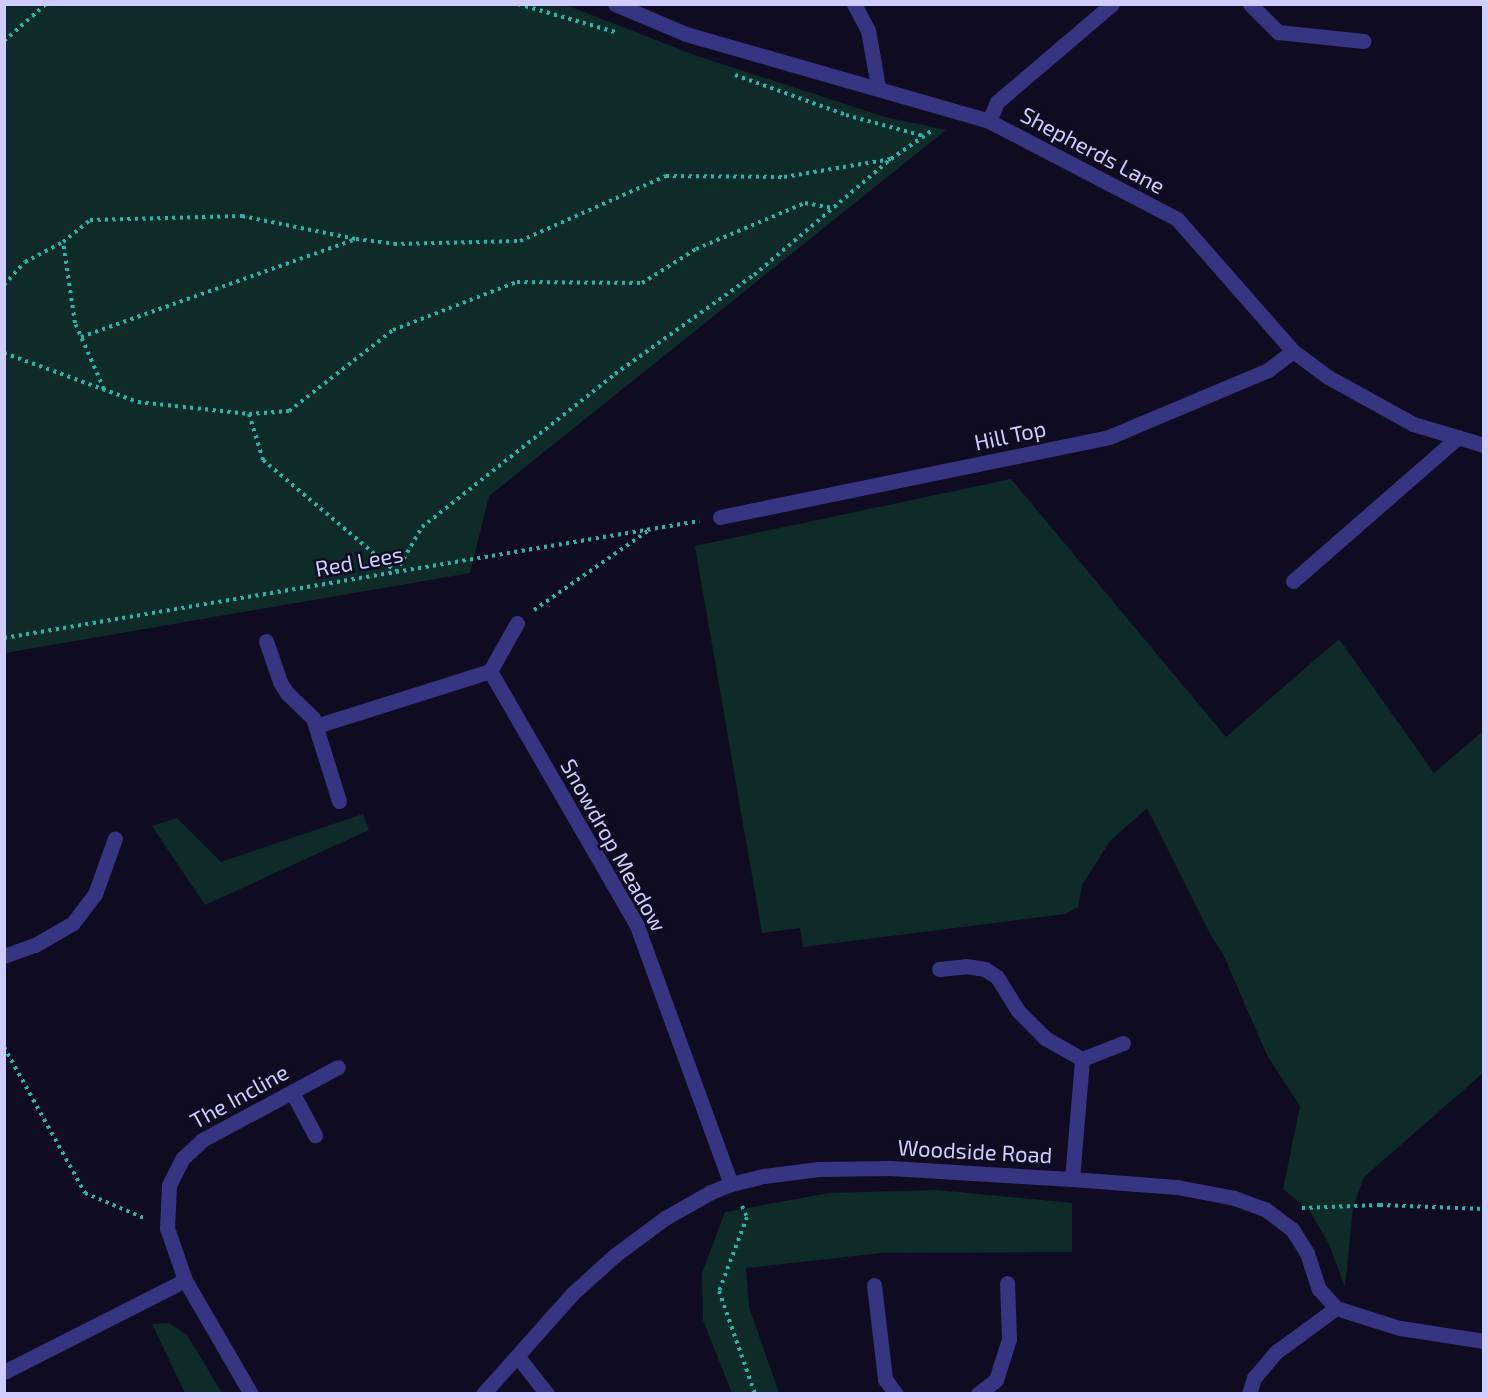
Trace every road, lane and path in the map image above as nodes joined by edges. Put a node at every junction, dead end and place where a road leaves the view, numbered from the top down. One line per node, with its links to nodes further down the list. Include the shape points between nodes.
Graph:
1 (46, 4): 6 (path)
2 (615, 4): 8 (street, Shepherds Lane, via 686,34)
3 (854, 4): 8 (street, via 868,30)
4 (1112, 4): 10 (street, via 997,102)
5 (1250, 4): 7 (street, via 1278,32)
6 (4, 41)
7 (1364, 41)
8 (878, 87): 9 (street, Shepherds Lane)
9 (958, 112): 10 (street, Shepherds Lane); 11 (path)
10 (989, 121): 17 (street, Shepherds Lane, via 1177,219)
11 (891, 159): 12 (path); 13 (path, via 784,177 666,176 520,241 394,244)
12 (833, 208): 20 (path, via 805,202 696,249 642,283 517,282 393,330 289,411); 25 (path, via 754,275 615,374 422,527)
13 (356, 239): 14 (path, via 242,216 90,220); 16 (path)
14 (63, 242): 15 (path, via 25,262); 16 (path, via 75,323)
15 (4, 285)
16 (81, 337): 19 (path)
17 (1293, 351): 21 (street, Shepherds Lane, via 1328,377 1413,424); 23 (street, Hill Top, via 1268,370 1109,438)
18 (4, 353): 19 (path)
19 (104, 389): 20 (path, via 138,402)
20 (249, 414): 25 (path, via 263,460)
21 (1458, 437): 22 (street, Shepherds Lane); 26 (street)
22 (1484, 445)
23 (720, 517): 24 (path, Red Lees)
24 (651, 529): 25 (path, Red Lees); 27 (path)
25 (396, 572): 28 (path, Red Lees)
26 (1293, 580)
27 (517, 623): 30 (street)
28 (4, 638)
29 (266, 641): 31 (street, via 280,682)
30 (490, 671): 31 (street); 43 (street, Snowdrop Meadow, via 637,926)
31 (316, 726): 32 (street)
32 (339, 801)
33 (116, 838): 34 (street, via 95,894 73,923 35,945)
34 (4, 956)
35 (939, 969): 38 (street, via 986,969 998,977 1018,1011 1045,1038)
36 (1123, 1043): 38 (street)
37 (4, 1047): 46 (path, via 85,1194)
38 (1082, 1059): 42 (street)
39 (338, 1067): 40 (street, The Incline)
40 (292, 1092): 41 (street); 46 (street, The Incline, via 202,1140 183,1158 169,1185)
41 (315, 1135)
42 (1072, 1179): 43 (street, Woodside Road, via 879,1168 792,1171); 44 (street, Woodside Road, via 1177,1187 1234,1197)
43 (731, 1184): 52 (street, Woodside Road, via 665,1218 614,1257 572,1294); 57 (path, via 747,1217 719,1291)
44 (1265, 1209): 45 (path, via 1380,1205); 50 (street, Woodside Road, via 1300,1239 1318,1289)
45 (1484, 1209)
46 (167, 1228): 47 (street, The Incline)
47 (185, 1280): 53 (street); 54 (street, The Incline)
48 (1007, 1283): 59 (street, via 1009,1339 996,1380)
49 (874, 1285): 58 (street, via 885,1379)
50 (1336, 1308): 51 (street, via 1400,1328); 60 (street, via 1269,1359 1254,1378)
51 (1484, 1341)
52 (518, 1357): 55 (street, Woodside Road); 56 (street)
53 (4, 1372)
54 (251, 1394)
55 (483, 1394)
56 (547, 1394)
57 (755, 1394)
58 (896, 1394)
59 (978, 1394)
60 (1249, 1394)

